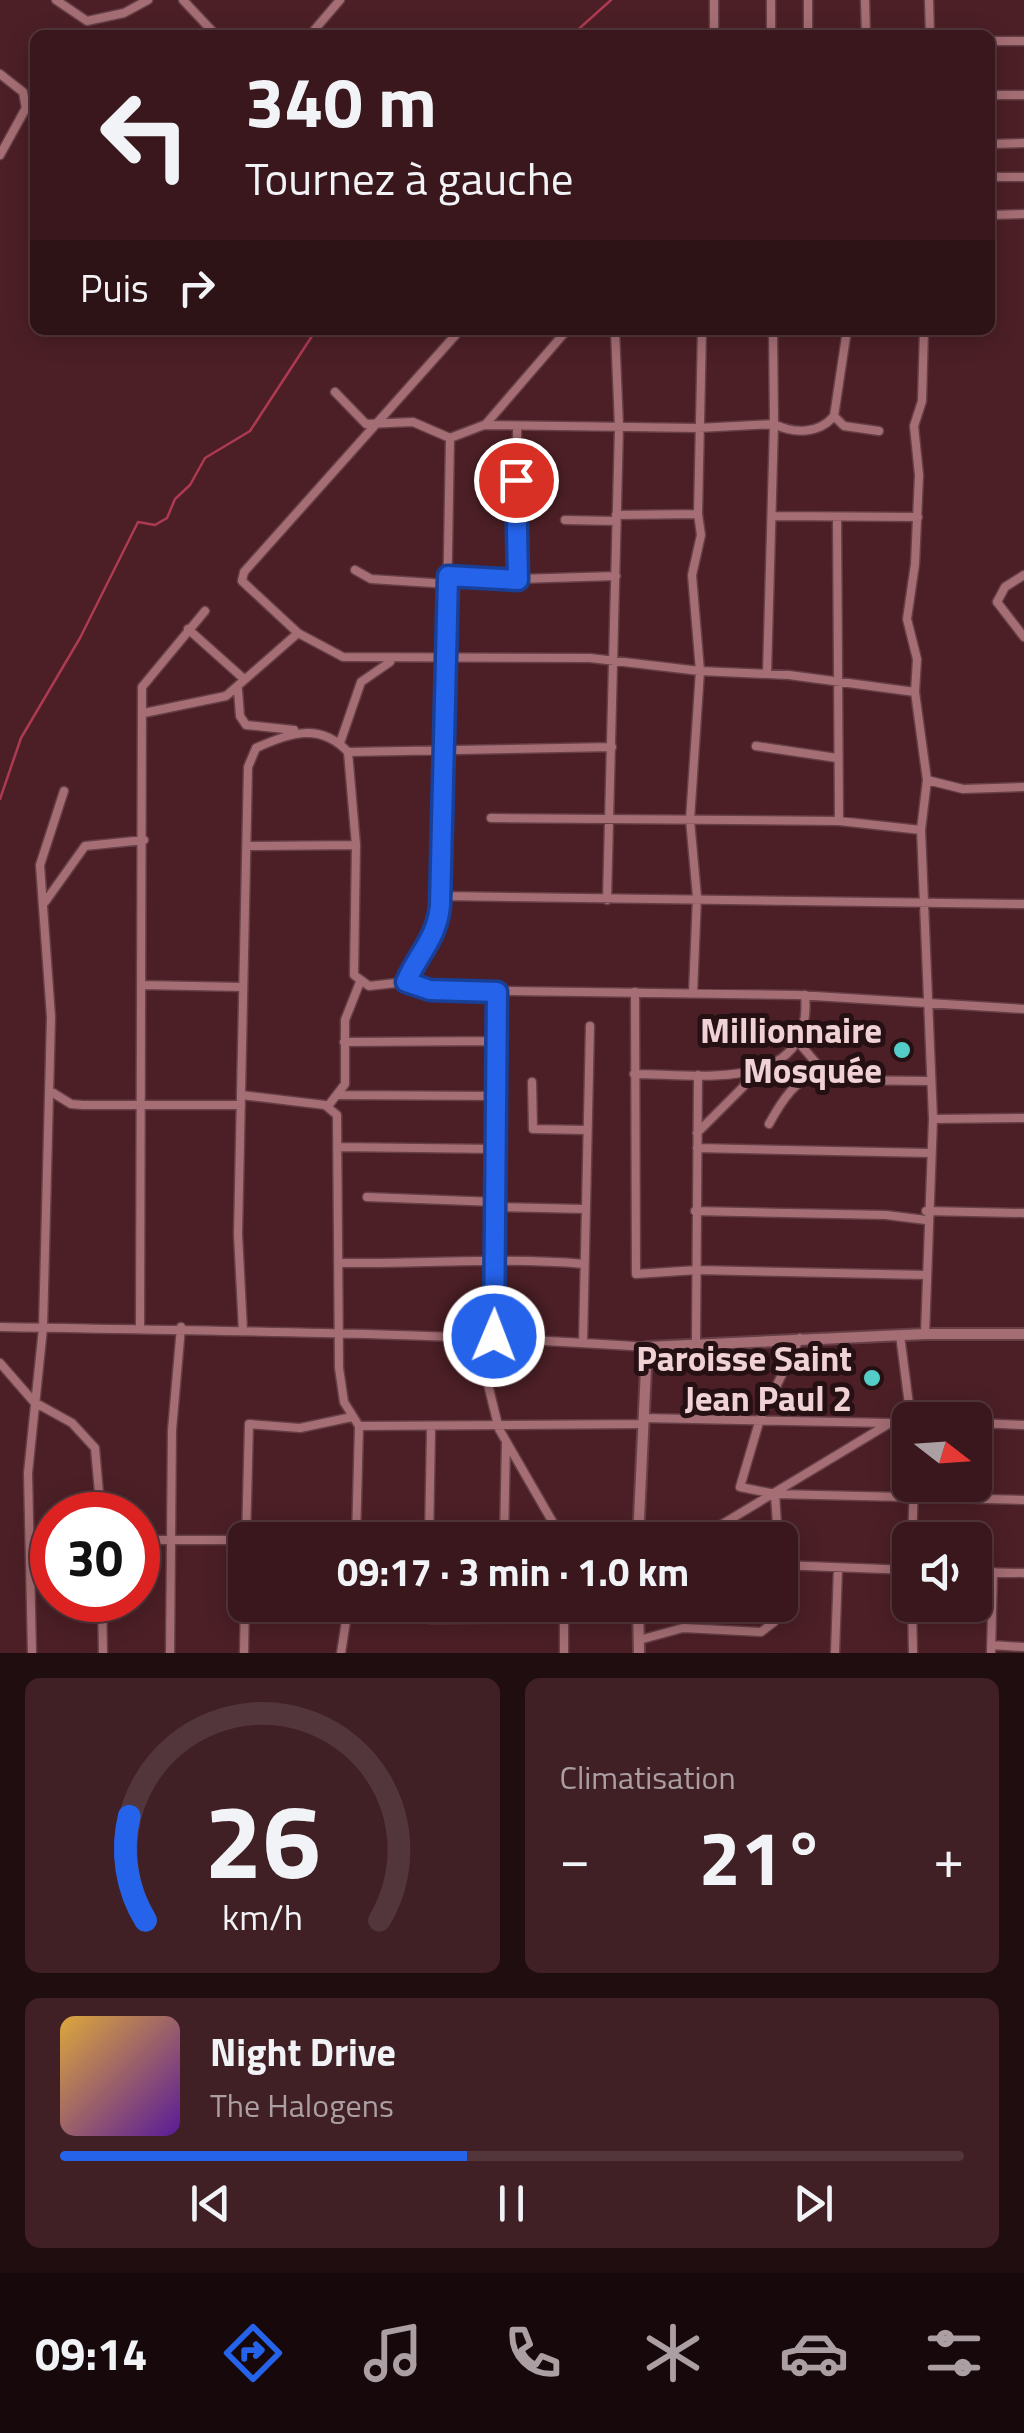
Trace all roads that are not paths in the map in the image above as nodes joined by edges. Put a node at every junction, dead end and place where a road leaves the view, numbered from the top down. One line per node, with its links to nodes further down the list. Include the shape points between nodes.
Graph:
1 (56, 0): 2 (street, via 87,20)
2 (148, 0)
3 (183, 0): 10 (street)
4 (340, 0): 11 (street)
5 (714, 0): 12 (street)
6 (771, 0): 13 (street)
7 (808, 0): 14 (street)
8 (865, 0): 15 (street)
9 (929, 0): 16 (street)
10 (211, 30)
11 (314, 30)
12 (714, 30)
13 (771, 30)
14 (808, 30)
15 (866, 30)
16 (930, 30)
17 (995, 41): 18 (street)
18 (1024, 41)
19 (0, 74): 24 (street, via 23,92 26,108)
20 (995, 95): 21 (street)
21 (1024, 96)
22 (1024, 143): 23 (street)
23 (995, 144)
24 (0, 156)
25 (995, 177): 26 (street)
26 (1024, 177)
27 (1024, 214): 28 (street)
28 (995, 215)
29 (456, 335): 39 (street)
30 (563, 335): 40 (street)
31 (615, 335): 42 (street)
32 (702, 335): 43 (street)
33 (772, 335): 38 (street)
34 (845, 335): 37 (street)
35 (924, 335): 48 (street, via 922,401 914,426)
36 (335, 392): 39 (street, via 366,424)
37 (834, 416): 38 (street, via 802,431); 44 (street, via 844,426)
38 (774, 424): 43 (street); 47 (street)
39 (377, 425): 45 (street, via 413,422); 59 (street, via 244,572 242,581)
40 (484, 425): 41 (street); 45 (street)
41 (517, 426): 42 (street); 56 (street)
42 (619, 427): 43 (street); 49 (street)
43 (698, 428): 46 (street)
44 (880, 431)
45 (450, 438): 55 (street)
46 (698, 514): 49 (street); 64 (street, via 692,615)
47 (774, 516): 50 (street); 65 (street)
48 (918, 517): 50 (street); 69 (street, via 907,619 917,659)
49 (616, 518): 51 (street); 54 (street)
50 (837, 518): 67 (street)
51 (564, 520)
52 (355, 570): 55 (street, via 371,579)
53 (1024, 575): 60 (street, via 997,602)
54 (616, 576): 56 (street); 63 (street)
55 (448, 580): 56 (street); 61 (street)
56 (518, 580)
57 (205, 611): 58 (street)
58 (188, 629): 66 (street); 70 (street, via 146,677)
59 (298, 633): 62 (street, via 343,658); 66 (street)
60 (1024, 638)
61 (447, 658): 62 (street); 63 (street); 75 (street)
62 (394, 659): 72 (street, via 361,682)
63 (612, 662): 64 (street); 74 (street)
64 (700, 671): 65 (street); 82 (street)
65 (766, 674): 67 (street)
66 (244, 680): 68 (street)
67 (835, 682): 69 (street); 77 (street)
68 (238, 690): 70 (street); 71 (street, via 246,725)
69 (916, 692): 78 (street)
70 (144, 713): 86 (street)
71 (296, 730): 72 (street); 87 (street, via 252,754)
72 (340, 743): 76 (street)
73 (756, 746): 77 (street)
74 (612, 747): 75 (street); 83 (street)
75 (446, 750): 76 (street); 89 (street)
76 (348, 752): 88 (street)
77 (837, 758): 84 (street)
78 (926, 780): 79 (street, via 963,789); 85 (street)
79 (1024, 787)
80 (64, 791): 92 (street, via 40,865)
81 (491, 818): 83 (street)
82 (690, 820): 83 (street); 84 (street); 90 (street)
83 (609, 821): 91 (street)
84 (839, 821): 85 (street)
85 (921, 830): 93 (street)
86 (144, 840): 92 (street, via 85,846); 97 (street)
87 (247, 846): 88 (street); 98 (street)
88 (356, 846): 95 (street, via 354,975)
89 (442, 896): 91 (street); 96 (street, via 434,939 415,957)
90 (696, 897): 91 (street); 93 (street); 101 (street)
91 (607, 900)
92 (45, 902): 115 (street)
93 (924, 904): 94 (street); 103 (street)
94 (1024, 904)
95 (360, 982): 96 (street); 107 (street)
96 (406, 982): 99 (street, via 430,990)
97 (142, 986): 98 (street); 119 (street)
98 (242, 987): 118 (street)
99 (497, 992): 100 (street); 106 (street)
100 (635, 992): 101 (street); 110 (street)
101 (693, 994): 102 (street)
102 (805, 996): 103 (street); 108 (street, via 808,1020)
103 (926, 1005): 104 (street); 113 (street)
104 (1024, 1010)
105 (590, 1026): 126 (street)
106 (497, 1041): 107 (street); 117 (street)
107 (344, 1042): 116 (street)
108 (799, 1043): 109 (street); 111 (street)
109 (823, 1071): 113 (street, via 847,1080); 125 (street, via 783,1098)
110 (634, 1074): 112 (street); 141 (street, via 632,1270 640,1276)
111 (749, 1074): 112 (street); 127 (street)
112 (698, 1075): 127 (street)
113 (928, 1081): 123 (street)
114 (532, 1082): 126 (street, via 533,1128)
115 (49, 1090): 120 (street); 122 (street)
116 (339, 1095): 117 (street); 121 (street)
117 (496, 1096): 130 (street)
118 (241, 1100): 119 (street); 121 (street); 147 (street)
119 (140, 1102): 120 (street); 144 (street)
120 (71, 1104): 122 (street)
121 (328, 1106): 128 (street, via 337,1115)
122 (48, 1114): 146 (street)
123 (932, 1118): 124 (street); 131 (street)
124 (1024, 1118)
125 (769, 1124)
126 (586, 1130): 134 (street)
127 (697, 1133): 129 (street)
128 (338, 1147): 130 (street); 138 (street)
129 (696, 1148): 131 (street); 135 (street)
130 (496, 1149): 133 (street)
131 (930, 1154): 137 (street)
132 (368, 1198): 133 (street)
133 (495, 1204): 134 (street); 139 (street)
134 (584, 1209): 140 (street)
135 (696, 1211): 137 (street); 141 (street)
136 (1024, 1213): 137 (street)
137 (926, 1216): 142 (street)
138 (339, 1263): 139 (street); 148 (street)
139 (496, 1264): 140 (street); 153 (street)
140 (584, 1264): 155 (street)
141 (697, 1270): 142 (street); 156 (street)
142 (926, 1275): 150 (street)
143 (0, 1327): 146 (street)
144 (140, 1327): 145 (street); 146 (street)
145 (181, 1327): 147 (street); 186 (street)
146 (43, 1328): 159 (street)
147 (243, 1331): 148 (street)
148 (340, 1333): 152 (street); 161 (street, via 340,1386)
149 (900, 1334): 150 (street); 154 (street); 160 (street)
150 (925, 1334): 151 (street)
151 (1024, 1334)
152 (476, 1336): 153 (street); 164 (street)
153 (494, 1336): 155 (street)
154 (800, 1338): 156 (street); 162 (street)
155 (584, 1342): 157 (street)
156 (696, 1342): 157 (street)
157 (646, 1347): 163 (street)
158 (0, 1363): 159 (street)
159 (34, 1402): 171 (street, via 96,1448); 184 (street)
160 (908, 1402)
161 (352, 1417): 168 (street); 176 (street, via 300,1428 250,1424)
162 (760, 1419): 163 (street); 165 (street); 172 (street, via 738,1484)
163 (643, 1421): 164 (street); 181 (street)
164 (496, 1422): 169 (street); 170 (street)
165 (890, 1423): 172 (street)
166 (992, 1424): 167 (street)
167 (1024, 1425)
168 (359, 1426): 169 (street); 177 (street)
169 (430, 1428): 178 (street)
170 (506, 1441): 179 (street); 180 (street)
171 (99, 1492)
172 (775, 1494): 173 (street); 182 (street); 183 (street)
173 (892, 1497)
174 (992, 1499): 175 (street)
175 (1024, 1500)
176 (247, 1522)
177 (356, 1522)
178 (429, 1522)
179 (504, 1522)
180 (553, 1522)
181 (639, 1522)
182 (727, 1522)
183 (777, 1522)
184 (30, 1538)
185 (160, 1541): 186 (street)
186 (172, 1541): 187 (street); 207 (street)
187 (228, 1542)
188 (798, 1567): 189 (street)
189 (838, 1568): 190 (street); 211 (street)
190 (892, 1570)
191 (992, 1572): 192 (street)
192 (1024, 1573)
193 (31, 1622): 205 (street)
194 (102, 1622): 206 (street)
195 (245, 1622): 208 (street)
196 (346, 1622): 209 (street)
197 (564, 1622): 210 (street)
198 (638, 1622): 202 (street)
199 (774, 1622): 202 (street, via 761,1632 683,1628)
200 (912, 1622): 212 (street)
201 (991, 1622): 204 (street)
202 (639, 1647)
203 (1024, 1647): 204 (street)
204 (991, 1649)
205 (32, 1653)
206 (103, 1653)
207 (170, 1653)
208 (244, 1653)
209 (342, 1653)
210 (564, 1653)
211 (835, 1653)
212 (913, 1653)

